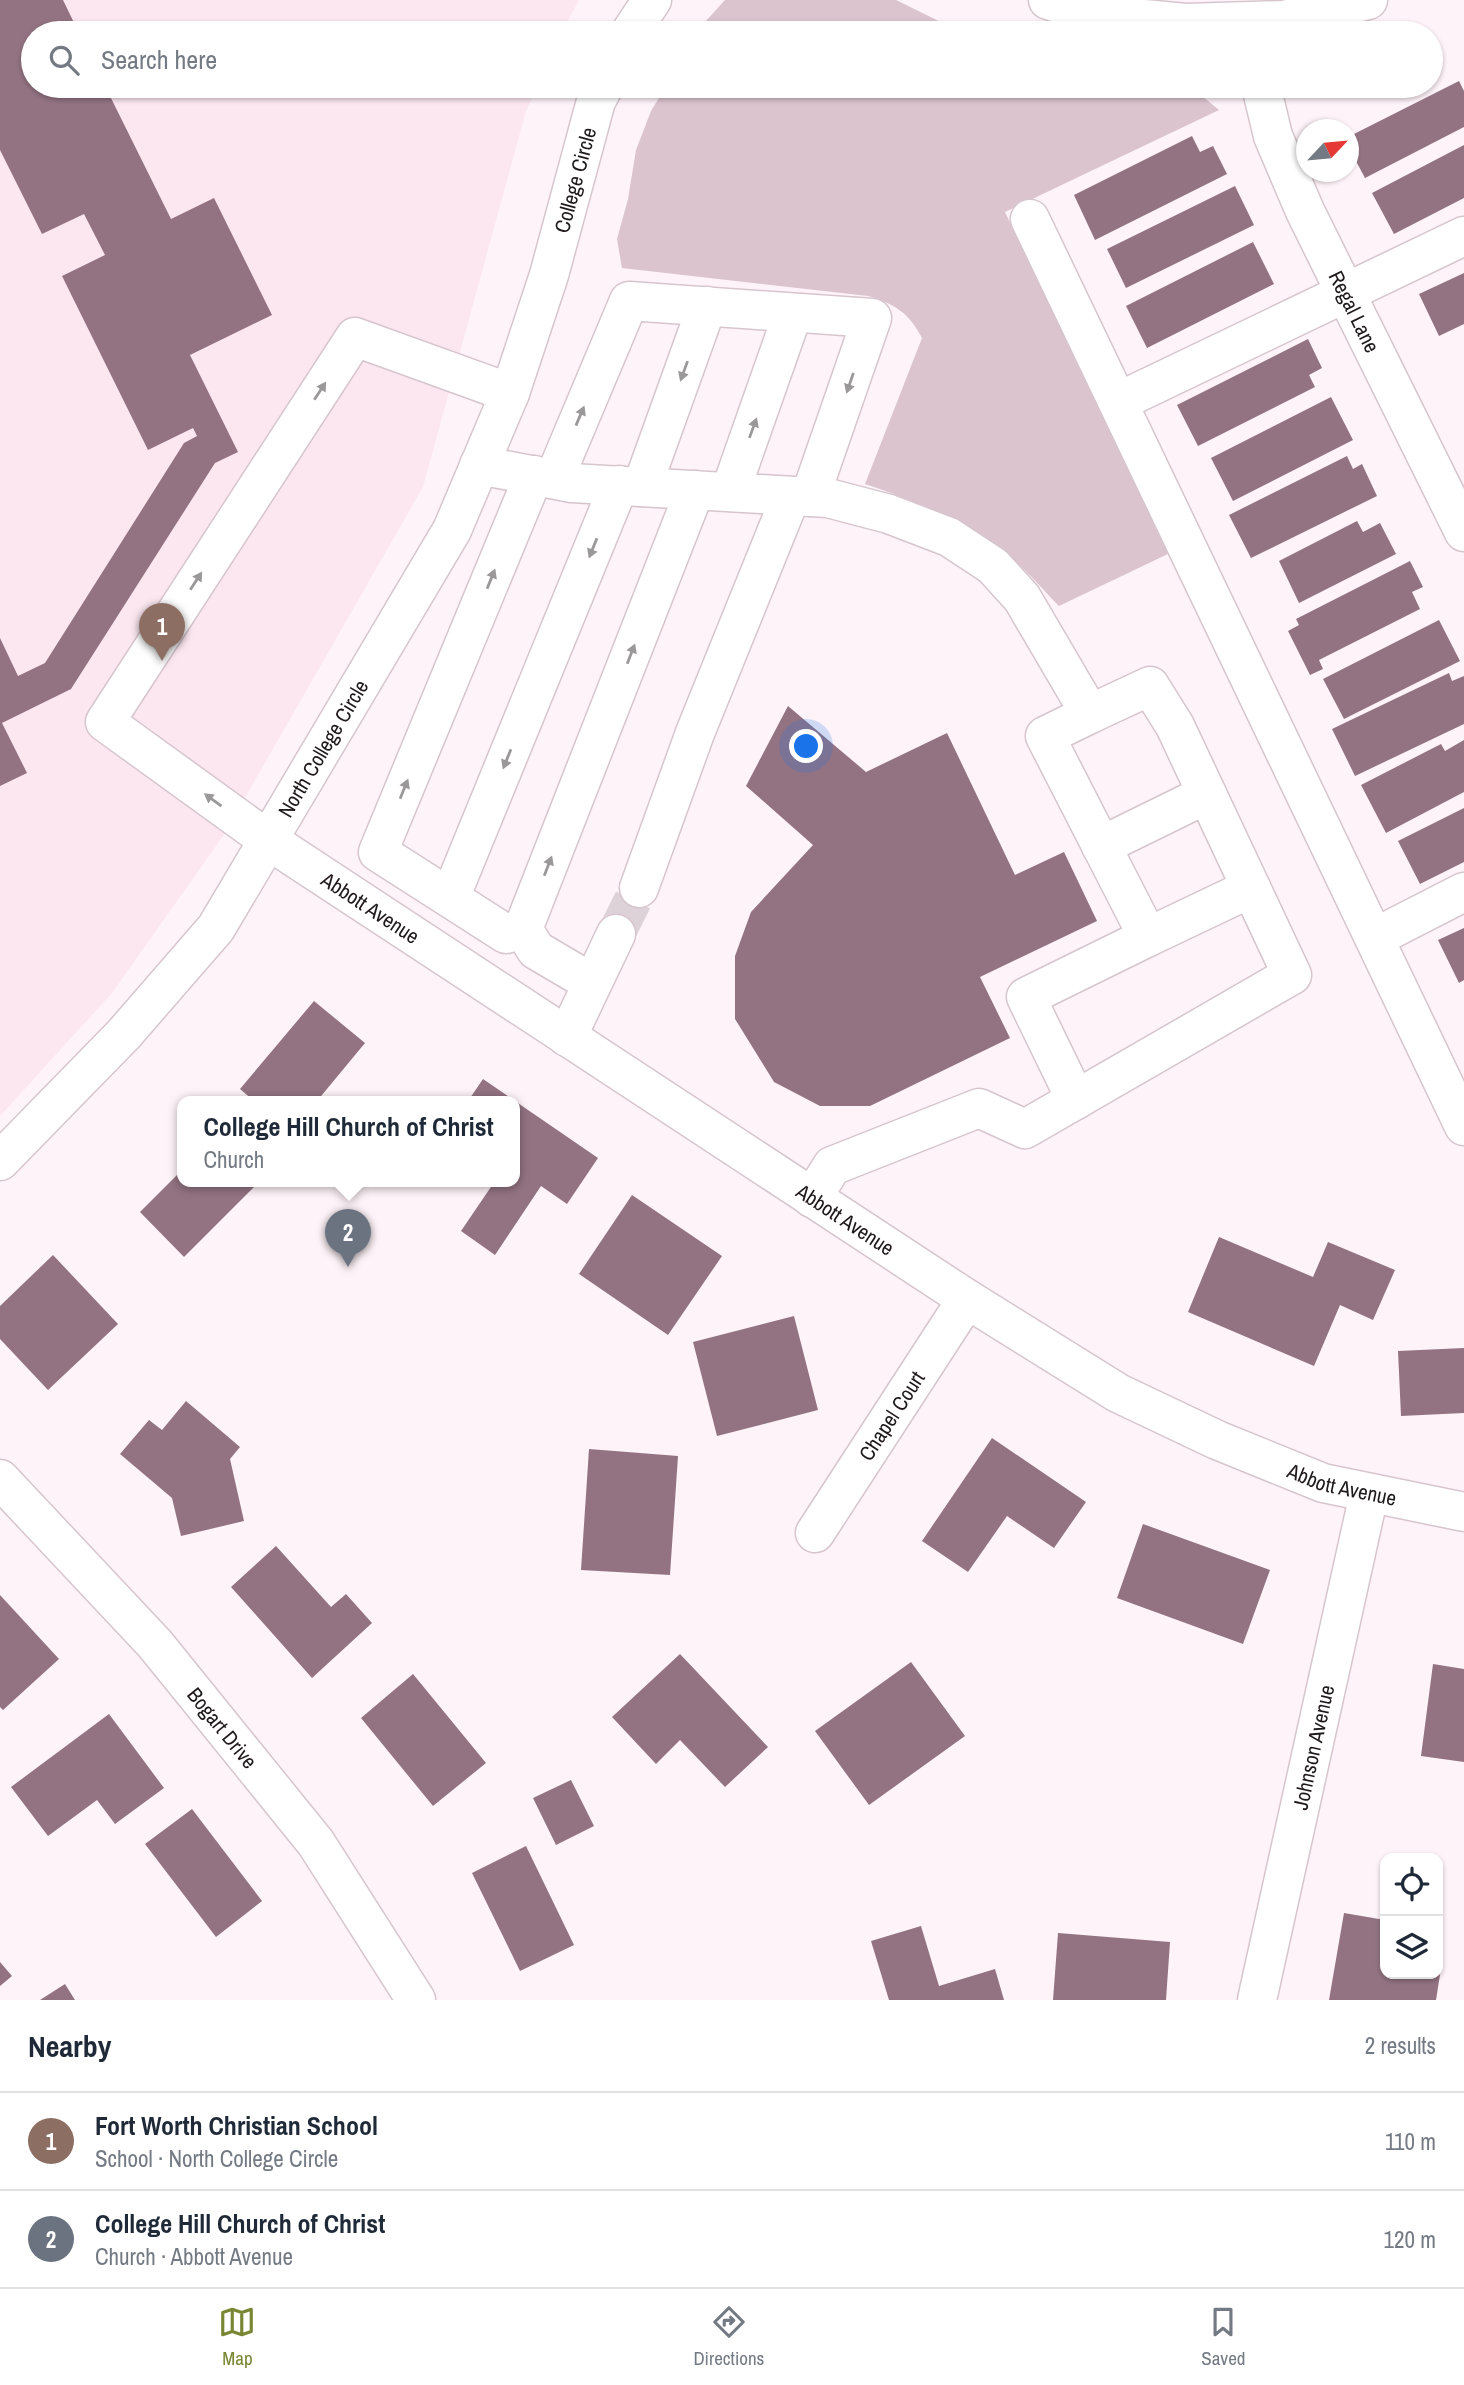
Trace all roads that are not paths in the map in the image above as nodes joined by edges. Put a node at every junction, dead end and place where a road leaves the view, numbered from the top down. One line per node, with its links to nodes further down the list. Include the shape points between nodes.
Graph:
1 (652, 0): 5 (street)
2 (1048, 0): 6 (street, via 1092,14)
3 (1368, 0): 4 (street, via 1284,20)
4 (1247, 18): 7 (street)
5 (638, 21)
6 (1165, 21)
7 (1210, 21)
8 (598, 98): 12 (street, College Circle)
9 (1264, 98): 13 (street, Regal Lane, via 1273,136)
10 (1030, 219): 17 (street)
11 (1464, 236): 13 (street)
12 (549, 275): 16 (street, North College Circle)
13 (1345, 293): 17 (street); 23 (street, Regal Lane)
14 (707, 306): 15 (street); 19 (street, one-way to 14, via 629,301); 20 (street, one-way to 20)
15 (793, 313): 21 (street, one-way to 15); 22 (street, one-way to 22, via 872,318)
16 (510, 393): 18 (street, North College Circle); 26 (street, Abbott Avenue, one-way to 16, via 105,722 355,337)
17 (1118, 402): 35 (street)
18 (479, 465): 19 (street); 26 (street, North College Circle, via 452,530)
19 (544, 477): 20 (street); 31 (street, one-way to 19, via 378,852)
20 (631, 486): 21 (street); 31 (street, one-way to 31)
21 (712, 491): 22 (street); 32 (street, one-way to 21)
22 (800, 496): 24 (street, via 828,498 889,514 949,537 993,566 1022,598); 28 (street, via 695,733)
23 (1464, 531)
24 (1090, 714): 25 (street, via 1150,686); 27 (street, via 1045,736)
25 (1207, 794): 27 (street); 29 (street)
26 (268, 840): 37 (street, Abbott Avenue); 40 (street, North College Circle, via 216,929 124,1034)
27 (1101, 846): 34 (street)
28 (639, 888)
29 (1251, 888): 34 (street); 38 (street, via 1292,975)
30 (1464, 892): 35 (street)
31 (450, 898): 32 (street, via 506,934)
32 (523, 929): 36 (street, via 536,950)
33 (616, 934): 36 (street)
34 (1148, 937): 38 (street, via 1026,997)
35 (1376, 937): 39 (street)
36 (592, 983): 37 (street)
37 (567, 1037): 41 (street, Abbott Avenue)
38 (1076, 1100): 41 (street, via 1025,1129 979,1108 832,1166)
39 (1464, 1126)
40 (0, 1161)
41 (812, 1198): 42 (street, Abbott Avenue)
42 (967, 1299): 44 (street, Abbott Avenue, via 1118,1394 1323,1483); 46 (street, Chapel Court)
43 (0, 1479): 47 (street, Bogart Drive, via 155,1644 316,1843)
44 (1370, 1494): 45 (street, Abbott Avenue); 48 (street, Johnson Avenue)
45 (1464, 1512)
46 (815, 1532)
47 (416, 2000)
48 (1257, 2000)

